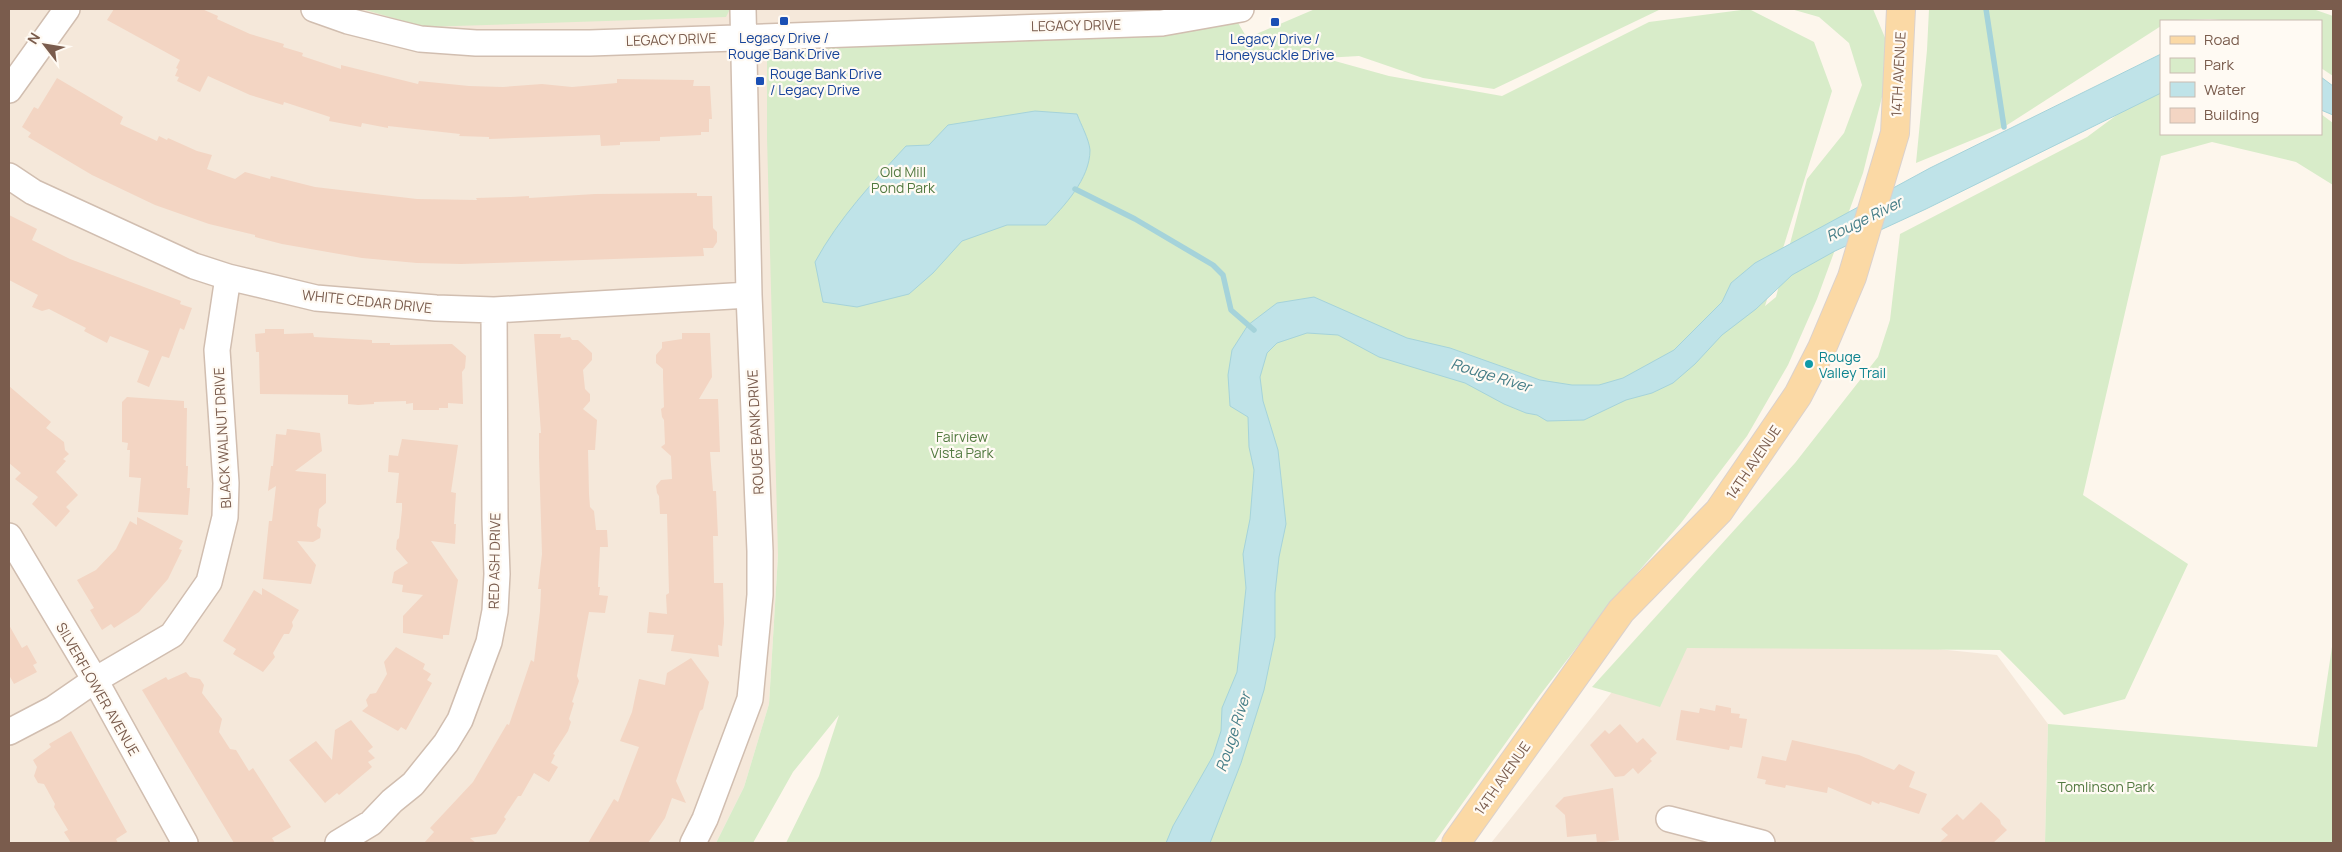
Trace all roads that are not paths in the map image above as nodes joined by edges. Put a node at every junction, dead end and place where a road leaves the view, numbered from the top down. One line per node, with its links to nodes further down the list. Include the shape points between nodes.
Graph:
1 (67, 9): 8 (street)
2 (314, 9): 7 (street, LEGACY DRIVE, via 420,39 476,43)
3 (743, 9): 7 (street, ROUGE BANK DRIVE)
4 (1241, 9): 6 (street, LEGACY DRIVE, via 1162,23)
5 (1901, 9): 20 (main road, 14TH AVENUE, via 1895,133 1852,277 1798,395 1719,511 1621,611)
6 (1004, 18): 7 (street, LEGACY DRIVE)
7 (744, 37): 11 (street, ROUGE BANK DRIVE)
8 (9, 90)
9 (9, 176): 10 (street, WHITE CEDAR DRIVE, via 33,192 81,215 194,266)
10 (228, 277): 12 (street, WHITE CEDAR DRIVE, via 316,298); 14 (street, BLACK WALNUT DRIVE, via 217,350 226,483 225,517 208,582 172,636)
11 (749, 295): 12 (street, WHITE CEDAR DRIVE); 19 (street, ROUGE BANK DRIVE, via 760,550 757,638 750,699)
12 (494, 310): 18 (street, RED ASH DRIVE, via 497,574 489,642 460,720 446,743 413,784 371,823)
13 (9, 536): 14 (street, SILVERFLOWER AVENUE)
14 (95, 680): 15 (street, BLACK WALNUT DRIVE, via 53,709); 17 (street, SILVERFLOWER AVENUE)
15 (9, 732)
16 (1669, 819): 21 (street)
17 (185, 843)
18 (338, 843)
19 (693, 843)
20 (1456, 843)
21 (1762, 843)

